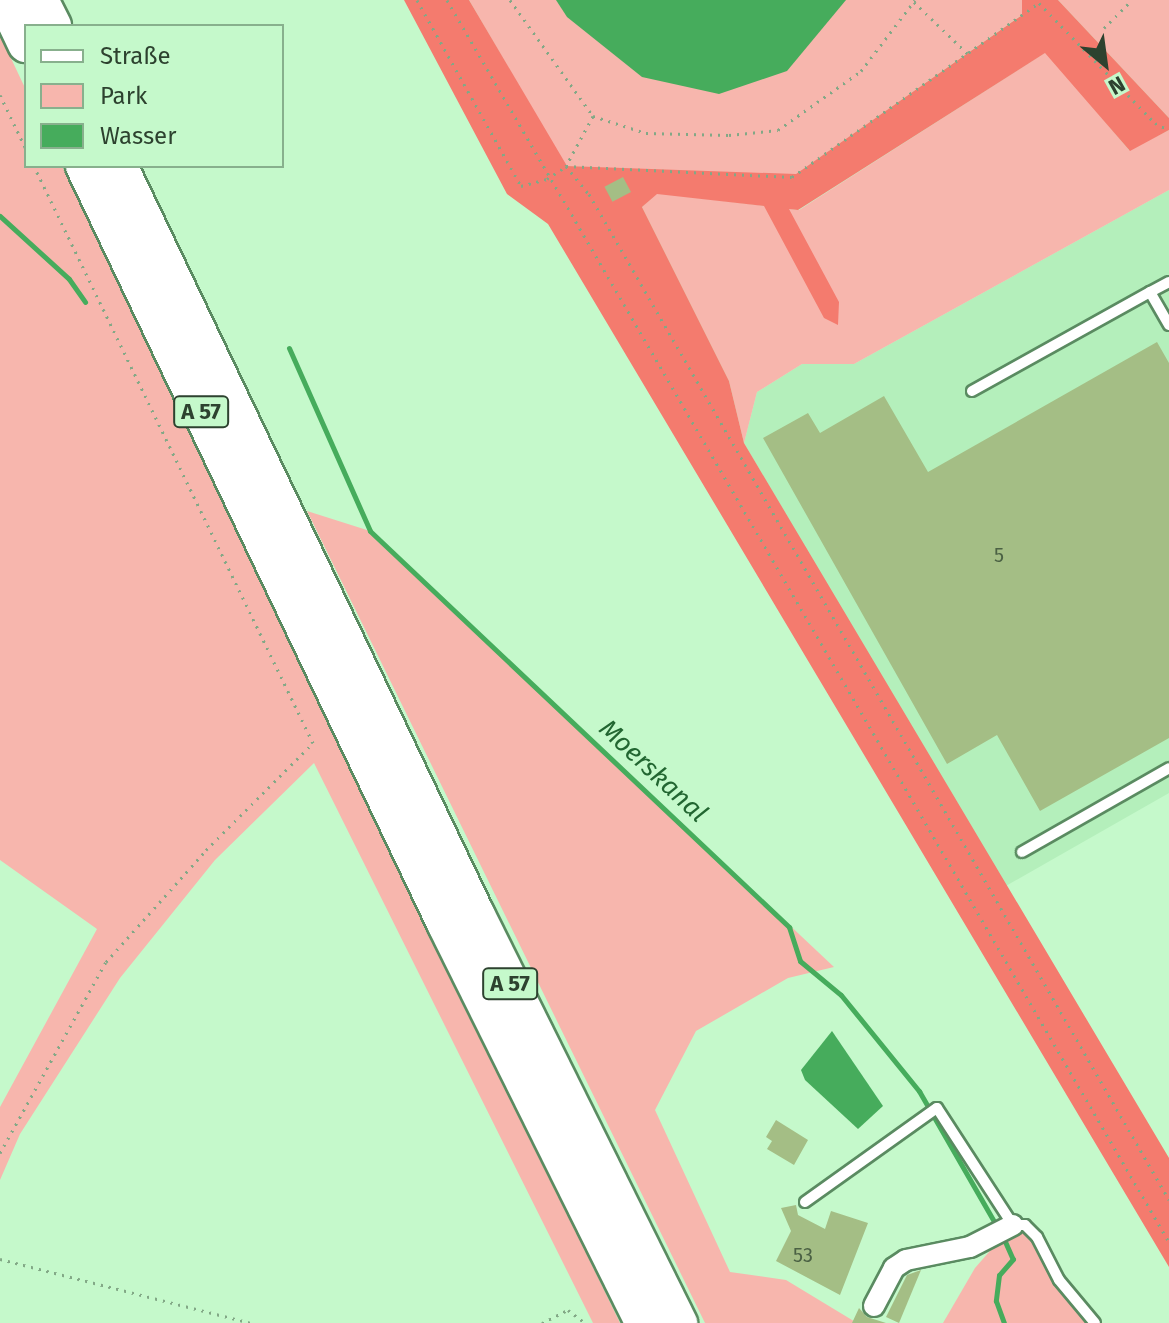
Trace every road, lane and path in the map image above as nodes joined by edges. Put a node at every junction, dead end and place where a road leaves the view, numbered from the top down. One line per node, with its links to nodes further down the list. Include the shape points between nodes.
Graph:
1 (5, 0): 10 (highway)
2 (40, 0): 8 (highway)
3 (417, 0): 20 (path, via 510,172 521,186)
4 (447, 0): 20 (path)
5 (510, 0): 13 (path)
6 (1132, 0): 9 (path)
7 (914, 1): 11 (path); 13 (path, via 861,71 778,130 646,133)
8 (52, 24)
9 (1104, 28)
10 (24, 40)
11 (967, 53): 14 (path, via 1039,3); 16 (path, via 792,177)
12 (0, 95): 15 (path)
13 (593, 116): 16 (path)
14 (1168, 132)
15 (24, 145)
16 (566, 166): 20 (path); 28 (path, via 589,194)
17 (35, 168): 27 (path, via 313,743 206,850 106,962)
18 (85, 168): 37 (highway, A 57, via 446,925)
19 (120, 168): 38 (highway, A 57, via 476,914)
20 (547, 179): 31 (path)
21 (1169, 282): 22 (lane)
22 (1150, 292): 23 (lane); 24 (lane)
23 (1169, 325)
24 (972, 391)
25 (1169, 768): 26 (lane)
26 (1022, 852)
27 (0, 1153)
28 (1169, 1200)
29 (805, 1202): 30 (lane, via 937,1108)
30 (1013, 1225): 33 (street, via 970,1247 906,1260 894,1268); 39 (lane, via 1025,1225 1037,1237 1059,1280)
31 (1169, 1242)
32 (0, 1259): 34 (path)
33 (874, 1306)
34 (252, 1323)
35 (542, 1323): 36 (path, via 568,1310)
36 (585, 1323)
37 (644, 1323)
38 (679, 1323)
39 (1095, 1323)

